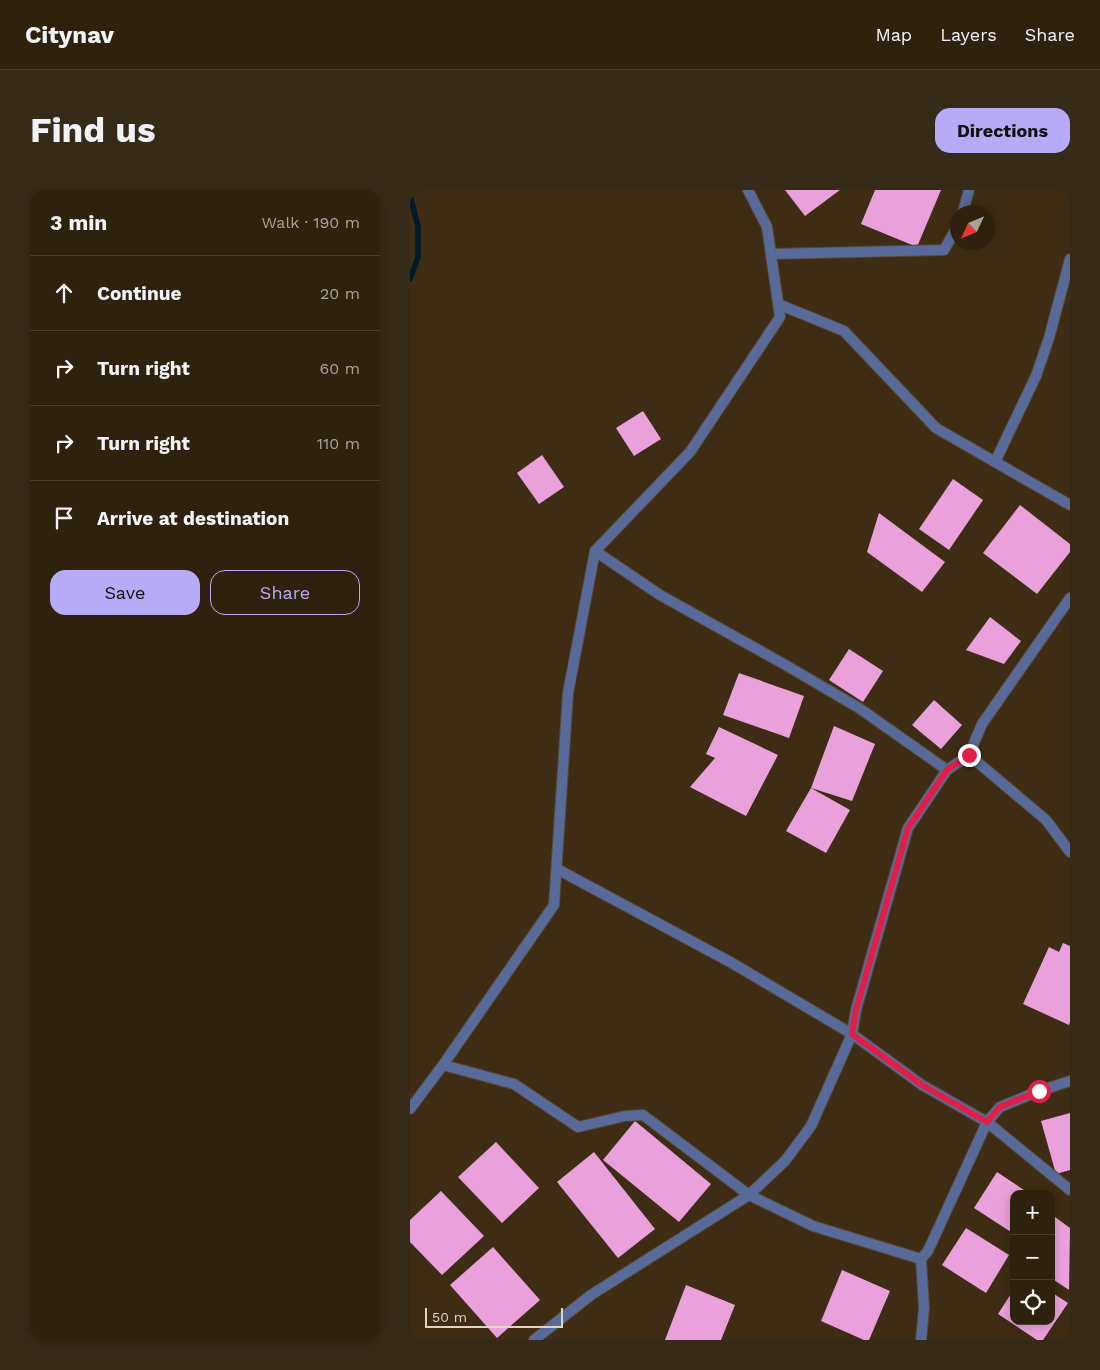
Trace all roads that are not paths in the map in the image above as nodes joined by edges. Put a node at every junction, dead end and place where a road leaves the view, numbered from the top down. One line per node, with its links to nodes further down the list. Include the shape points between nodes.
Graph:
1 (748, 190): 5 (street, via 767,226)
2 (969, 190): 3 (street)
3 (965, 205)
4 (950, 239): 5 (street, via 944,250)
5 (771, 254): 7 (street)
6 (1070, 259): 8 (street, via 1036,376)
7 (778, 304): 8 (street, via 844,331 936,428); 10 (street, via 780,317 690,452)
8 (994, 462): 9 (street)
9 (1070, 505)
10 (595, 551): 13 (street, via 660,595 859,708); 15 (street, via 568,694)
11 (1070, 598): 12 (street, via 982,724)
12 (969, 755): 13 (street); 14 (street, via 1046,820)
13 (947, 770): 16 (street, via 908,828)
14 (1070, 852)
15 (557, 870): 16 (street, via 732,963); 17 (street, via 554,905)
16 (852, 1034): 20 (street, via 922,1085); 22 (street, via 811,1126 785,1161)
17 (443, 1065): 19 (street); 22 (street, via 514,1084 578,1127 644,1115)
18 (1070, 1081): 20 (street, via 1000,1107)
19 (410, 1109)
20 (987, 1122): 21 (street); 23 (street, via 928,1251)
21 (1070, 1190)
22 (749, 1195): 23 (street, via 813,1226); 24 (street, via 591,1295)
23 (921, 1259): 25 (street, via 924,1308)
24 (534, 1340)
25 (921, 1340)

